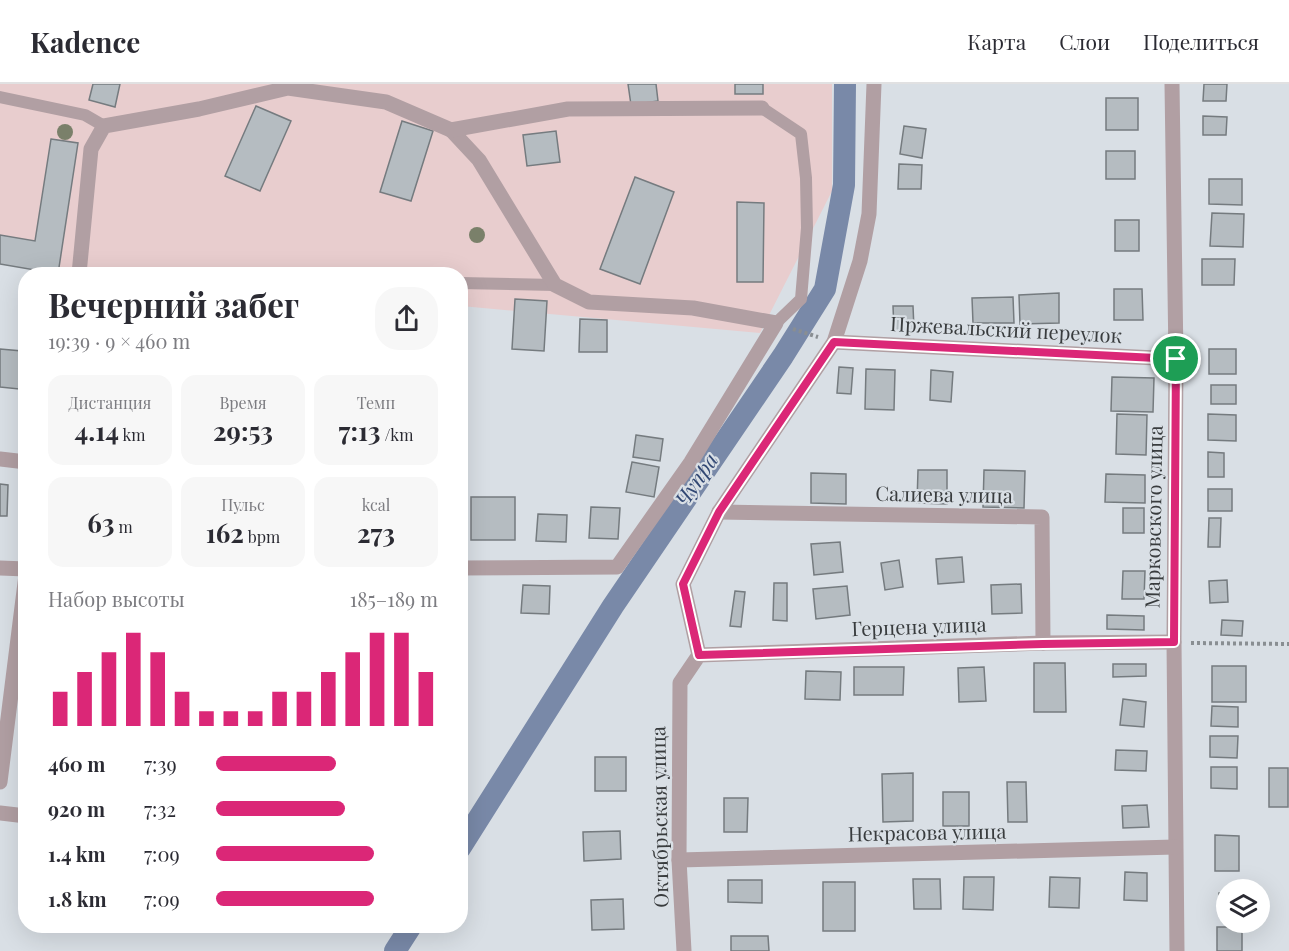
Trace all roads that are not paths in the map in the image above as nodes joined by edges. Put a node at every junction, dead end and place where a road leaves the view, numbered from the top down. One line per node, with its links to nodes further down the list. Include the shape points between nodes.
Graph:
1 (874, 84): 11 (street, via 869,214 860,261)
2 (1172, 84): 12 (street, Марковского улица)
3 (0, 97): 5 (lane, via 85,115)
4 (762, 108): 6 (street, via 568,109); 10 (lane, via 801,134 806,178 807,228 801,299)
5 (104, 126): 6 (street, via 288,88 386,102); 7 (street, via 91,149)
6 (451, 130): 9 (street, via 479,160)
7 (80, 267)
8 (468, 284): 9 (lane)
9 (555, 285): 10 (street, via 589,302 693,308)
10 (776, 323): 16 (street, via 691,462 617,567)
11 (834, 342): 12 (street, Пржевальский переулок); 15 (street)
12 (1176, 359): 20 (street, Марковского улица)
13 (0, 459): 14 (street)
14 (18, 461)
15 (719, 512): 21 (street, Салиева улица, via 1042,517); 22 (street, via 683,584)
16 (468, 567)
17 (0, 568): 18 (street)
18 (18, 569)
19 (18, 639): 23 (street)
20 (1174, 642): 21 (street, Герцена улица); 26 (street, Марковского улица)
21 (1043, 644): 22 (street, Герцена улица)
22 (699, 655): 27 (street, Октябрьская улица, via 680,683)
23 (0, 782)
24 (0, 813): 25 (street)
25 (18, 815)
26 (1175, 847): 27 (street, Некрасова улица); 29 (street, Марковского улица)
27 (680, 860): 28 (street, Октябрьская улица)
28 (684, 951)
29 (1177, 951)

